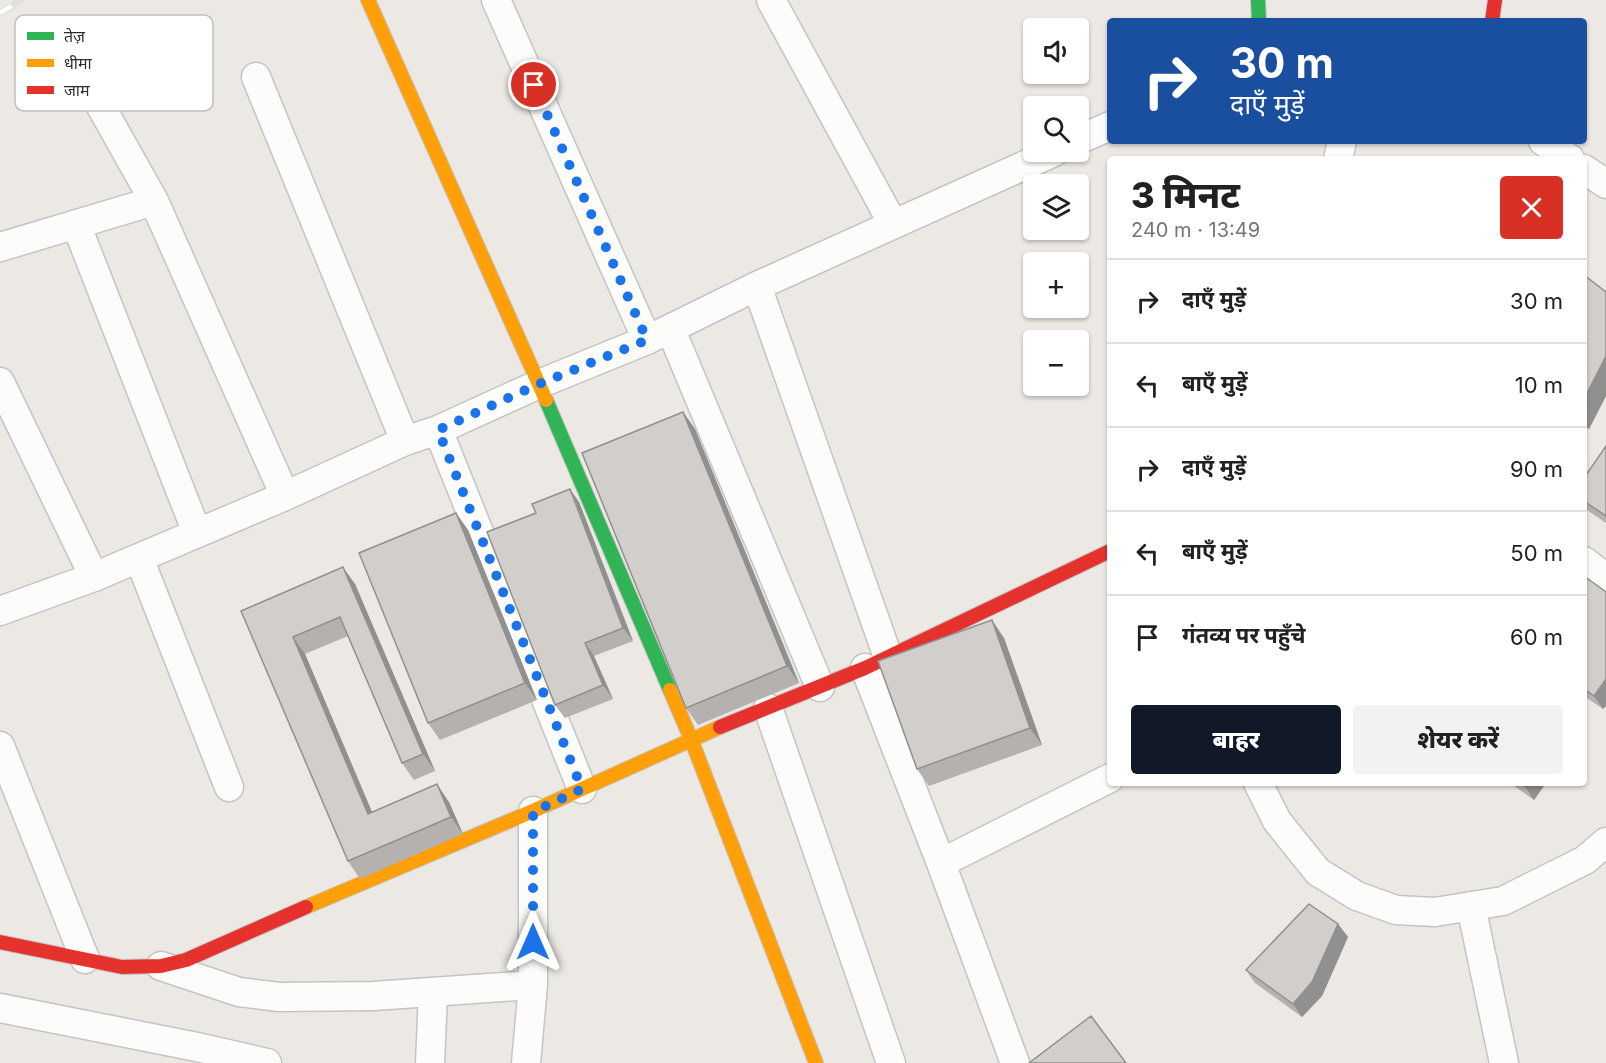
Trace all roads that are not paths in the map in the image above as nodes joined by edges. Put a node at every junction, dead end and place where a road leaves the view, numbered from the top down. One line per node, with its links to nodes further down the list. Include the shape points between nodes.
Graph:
1 (368, 0): 24 (street)
2 (496, 0): 22 (street)
3 (771, 0): 19 (street)
4 (1258, 0): 6 (street)
5 (1495, 0): 7 (street)
6 (1258, 18)
7 (1492, 18)
8 (256, 77): 26 (street)
9 (103, 111): 17 (street)
10 (1107, 127): 11 (street)
11 (1089, 135)
12 (1548, 144): 13 (street)
13 (1566, 156)
14 (1032, 162): 19 (street)
15 (1587, 171): 16 (street)
16 (1606, 183)
17 (154, 201): 18 (street); 27 (street)
18 (75, 224): 20 (street); 28 (street)
19 (893, 224): 21 (street)
20 (0, 247)
21 (757, 286): 22 (street); 35 (street)
22 (659, 335): 24 (street); 36 (street)
23 (0, 381): 32 (street)
24 (539, 384): 25 (street); 38 (street)
25 (438, 430): 26 (street); 43 (street)
26 (405, 441): 27 (street)
27 (285, 496): 28 (street)
28 (196, 533): 30 (street)
29 (1107, 552): 35 (street)
30 (139, 558): 32 (street); 42 (street)
31 (1587, 563): 33 (street)
32 (94, 577): 34 (street)
33 (1606, 578)
34 (0, 611)
35 (876, 663): 36 (street); 46 (street)
36 (820, 687): 37 (street)
37 (768, 708): 38 (street); 59 (street)
38 (691, 739): 43 (street); 58 (street)
39 (0, 746): 49 (street)
40 (1107, 780): 46 (street)
41 (1260, 786): 47 (street, via 1277,821 1318,872 1357,896 1396,910 1435,912)
42 (229, 787)
43 (582, 789): 44 (street)
44 (533, 812): 50 (street, via 186,960); 51 (street)
45 (1606, 842): 47 (street, via 1585,860 1503,902)
46 (941, 863): 60 (street)
47 (1471, 906): 61 (street)
48 (0, 942): 49 (street)
49 (85, 959): 50 (street, via 122,967)
50 (161, 966): 52 (street, via 239,992 279,997)
51 (533, 986): 52 (street); 57 (street)
52 (433, 993): 56 (street)
53 (0, 1008): 54 (street)
54 (197, 1055): 55 (street)
55 (267, 1063)
56 (430, 1063)
57 (526, 1063)
58 (816, 1063)
59 (891, 1063)
60 (1015, 1063)
61 (1504, 1063)

